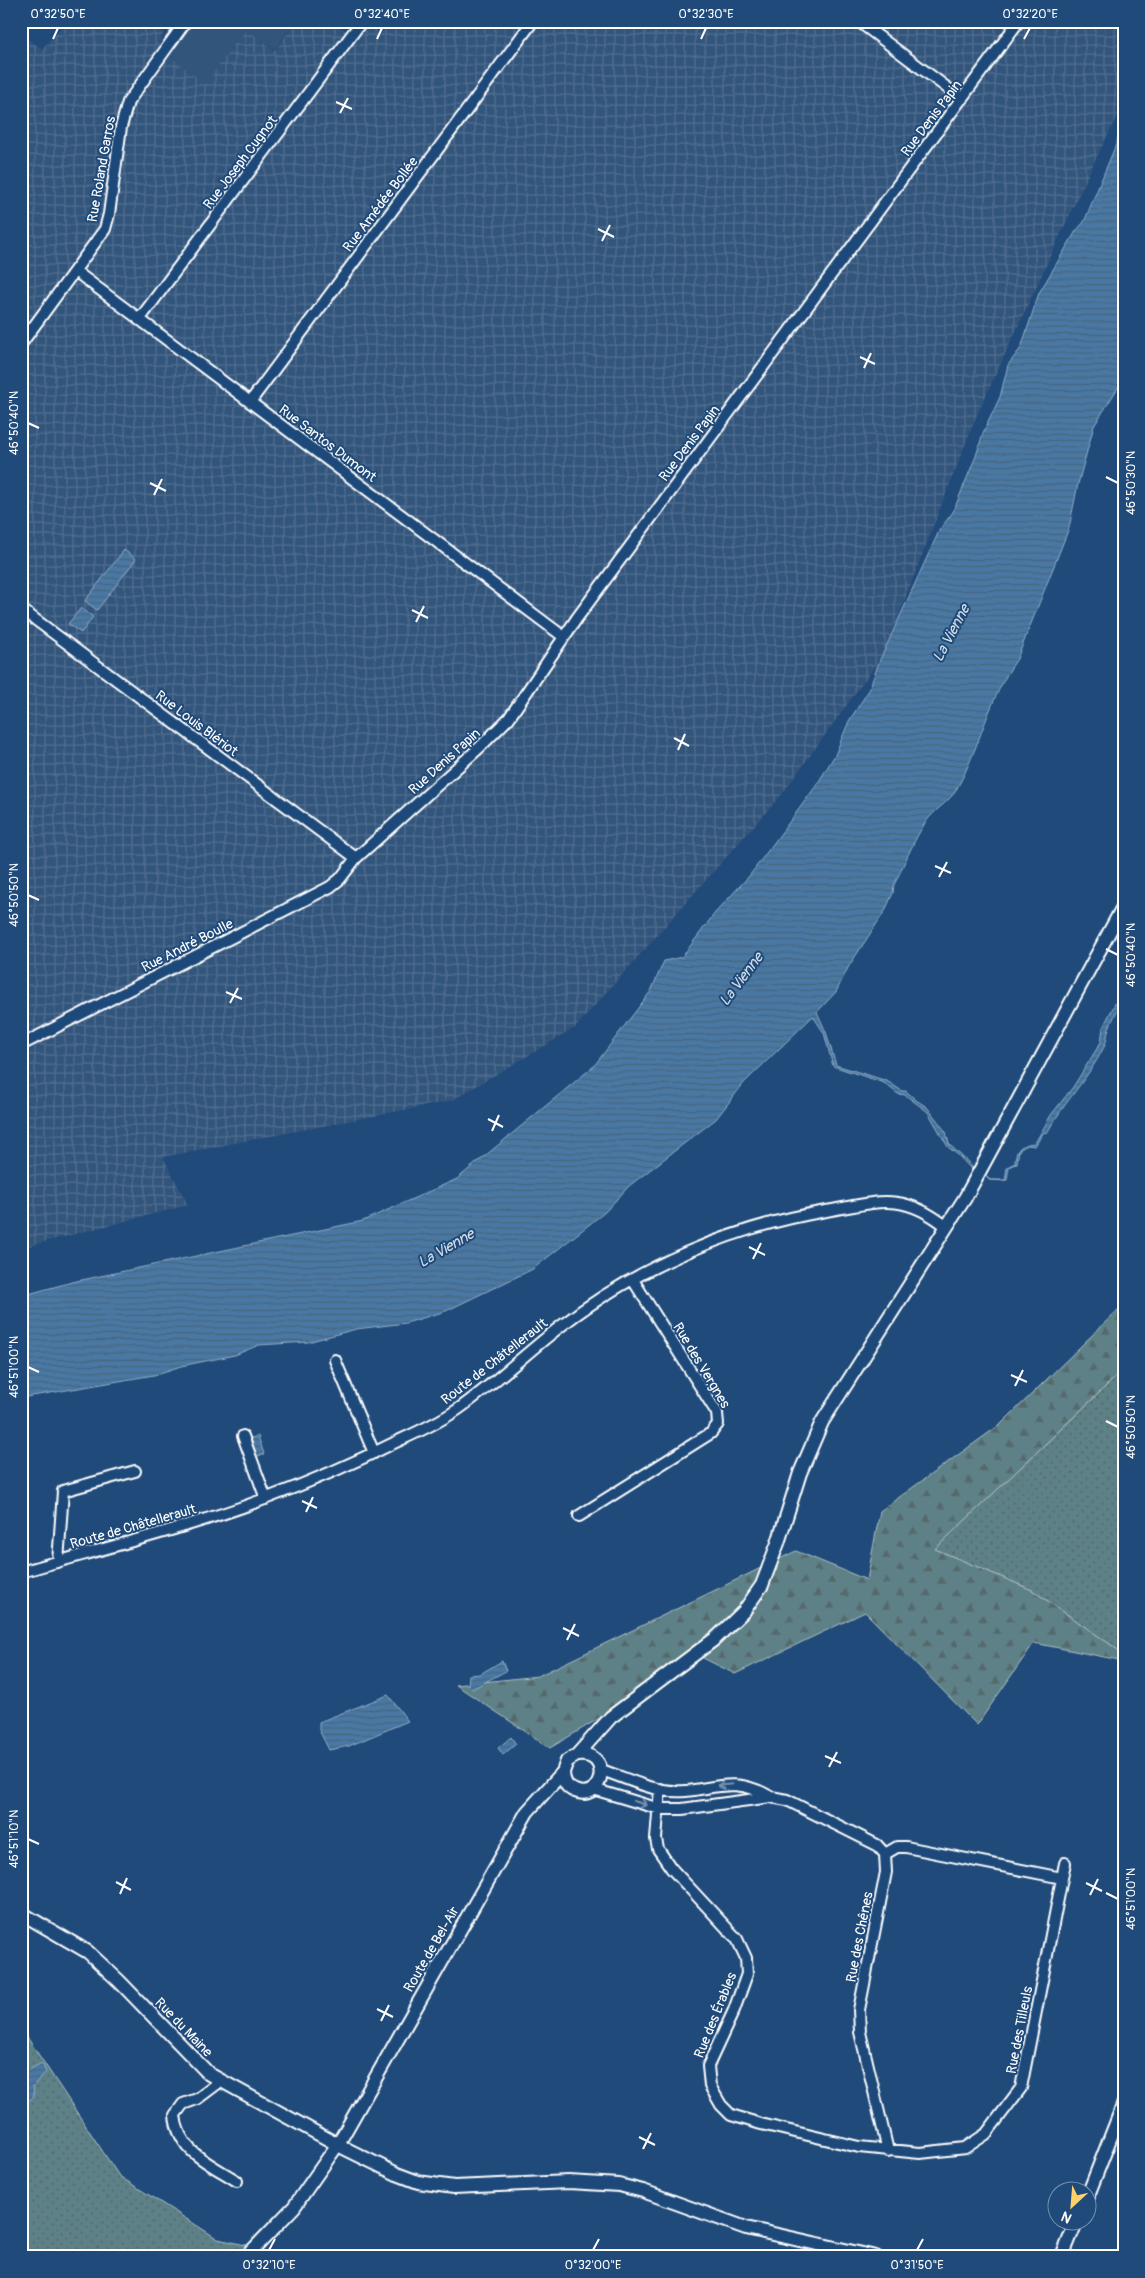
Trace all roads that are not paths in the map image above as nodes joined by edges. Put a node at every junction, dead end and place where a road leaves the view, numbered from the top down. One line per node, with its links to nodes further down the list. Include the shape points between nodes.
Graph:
1 (186, 21): 7 (street, Rue Roland Garros, via 128,102 107,222)
2 (362, 21): 8 (street, Rue Joseph Cugnot)
3 (533, 21): 10 (street, Rue Amédée Bollée)
4 (858, 21): 6 (street)
5 (1019, 21): 6 (street, Rue Denis Papin)
6 (962, 99): 12 (street, Rue Denis Papin)
7 (75, 272): 8 (street, Rue Santos Dumont); 9 (street, Rue Roland Garros)
8 (139, 320): 10 (street, Rue Santos Dumont)
9 (21, 344)
10 (250, 402): 12 (street, Rue Santos Dumont)
11 (21, 609): 13 (street, Rue Louis Blériot)
12 (564, 637): 13 (street, Rue Denis Papin, via 509,718)
13 (356, 858): 15 (street, Rue André Boulle, via 330,887)
14 (1124, 905): 16 (street)
15 (21, 1046)
16 (947, 1227): 17 (street, Route de Châtellerault, via 918,1208 895,1201 802,1215 690,1252); 26 (street, via 822,1422 800,1473 769,1569 754,1597 716,1638)
17 (633, 1280): 20 (street, Route de Châtellerault, via 594,1302 455,1411); 23 (street, Rue des Vergnes, via 717,1413 718,1424 711,1433)
18 (335, 1360): 20 (street)
19 (243, 1436): 22 (street)
20 (374, 1453): 22 (street, Route de Châtellerault)
21 (135, 1471): 24 (street, via 63,1491)
22 (266, 1499): 24 (street, Route de Châtellerault)
23 (579, 1516)
24 (58, 1562): 25 (street, Route de Châtellerault)
25 (21, 1572)
26 (604, 1724): 27 (street); 28 (street, via 597,1742)
27 (577, 1755): 28 (street, via 587,1755); 29 (street, via 567,1761)
28 (598, 1765): 31 (street, via 600,1780); 32 (street)
29 (563, 1772): 30 (street, via 564,1781); 33 (street, Route de Bel-Air)
30 (570, 1788): 31 (street, via 582,1793); 33 (street)
31 (593, 1789): 35 (street, one-way to 35)
32 (660, 1789): 34 (street, one-way to 32, via 757,1789 732,1784 679,1791); 35 (street, Rue des Érables)
33 (539, 1798): 43 (street, Route de Bel-Air, via 522,1820)
34 (771, 1798): 35 (street); 36 (street, via 787,1800 855,1833 877,1845)
35 (660, 1809): 44 (street, Rue des Érables, via 658,1849 737,1939 746,1958 747,1974 708,2066 710,2086 721,2105 731,2115 762,2124 860,2147)
36 (885, 1854): 38 (street, via 897,1847 906,1847); 44 (street, Rue des Chênes, via 886,1872 859,2010 860,2032)
37 (1065, 1863): 38 (street, Rue des Tilleuls)
38 (1062, 1878): 44 (street, Rue des Tilleuls, via 1021,2088 986,2134 965,2148 920,2153)
39 (21, 1913): 40 (street, Rue du Maine, via 88,1952 199,2064)
40 (221, 2081): 43 (street, Rue du Maine); 46 (street, via 197,2099 183,2104 178,2109 176,2121 185,2145)
41 (1124, 2103): 42 (street)
42 (1121, 2118): 45 (street)
43 (338, 2144): 48 (street, Route de Bel-Air, via 294,2207); 49 (street, Rue du Maine, via 397,2174 435,2185 569,2182 619,2185 746,2228)
44 (888, 2150)
45 (1094, 2180)
46 (236, 2181)
47 (1073, 2230): 50 (street)
48 (246, 2257)
49 (876, 2257)
50 (1062, 2257)

